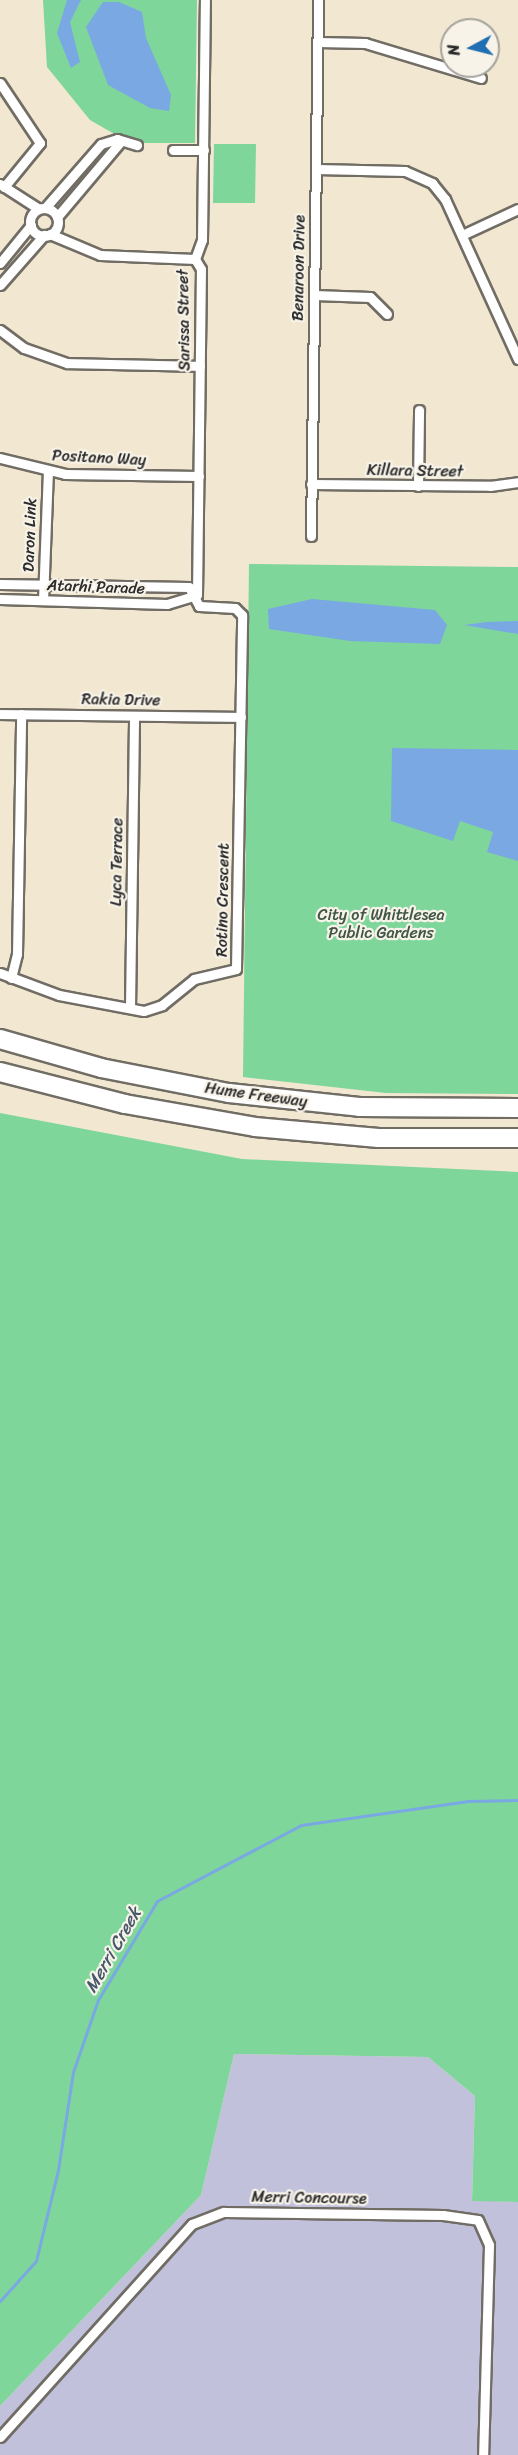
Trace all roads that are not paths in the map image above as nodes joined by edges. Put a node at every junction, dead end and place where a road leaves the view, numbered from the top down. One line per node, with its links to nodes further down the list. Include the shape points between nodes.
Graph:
1 (206, 0): 9 (street, Sarissa Street)
2 (318, 0): 3 (street, Benaroon Drive)
3 (318, 42): 4 (street, via 372,45); 10 (street, Benaroon Drive)
4 (440, 66)
5 (0, 83): 11 (street, via 40,143)
6 (122, 141): 7 (street); 13 (street, via 101,144); 16 (street)
7 (137, 145)
8 (173, 150): 9 (street)
9 (204, 150): 20 (street, Sarissa Street, via 202,240)
10 (316, 169): 18 (street, via 415,174 439,190); 23 (street, Benaroon Drive)
11 (2, 186): 12 (street)
12 (15, 197): 13 (street); 15 (street)
13 (42, 208): 15 (street); 16 (street)
14 (518, 209): 18 (street)
15 (31, 222): 17 (street); 21 (street)
16 (57, 222): 17 (street); 19 (street)
17 (47, 235): 19 (street); 22 (street)
18 (462, 235): 26 (street)
19 (72, 245): 20 (street, via 100,255)
20 (195, 259): 27 (street, Sarissa Street, via 201,269)
21 (0, 263)
22 (0, 285)
23 (314, 295): 24 (street, via 370,297); 33 (street, Benaroon Drive)
24 (387, 314)
25 (0, 330): 27 (street, via 24,348 68,363)
26 (518, 359)
27 (200, 366): 31 (street, Sarissa Street)
28 (419, 410): 34 (street)
29 (0, 458): 30 (street, Positano Way)
30 (48, 472): 31 (street, Positano Way); 40 (street, Daron Link)
31 (199, 476): 36 (street, Sarissa Street)
32 (518, 482): 34 (street, Killara Street)
33 (311, 484): 34 (street, Killara Street); 35 (street, Benaroon Drive)
34 (418, 486)
35 (311, 536)
36 (198, 549): 37 (street); 38 (street, Sarissa Street)
37 (209, 549)
38 (197, 572): 41 (street, Sarissa Street); 42 (street, Sarissa Street)
39 (0, 584): 40 (street, Atarhi Parade)
40 (44, 585): 41 (street, Atarhi Parade); 44 (street, Daron Link)
41 (189, 587): 42 (street)
42 (194, 597): 44 (street, Atarhi Parade, via 167,604); 48 (street, Rotino Crescent, via 213,607 240,612)
43 (0, 598): 44 (street, Atarhi Parade)
44 (43, 600)
45 (0, 714): 46 (street, Rakia Drive)
46 (21, 714): 47 (street, Rakia Drive); 50 (street, via 17,954)
47 (134, 716): 48 (street, Rakia Drive); 51 (street, Lyca Terrace)
48 (241, 717): 51 (street, Rotino Crescent, via 236,969 194,979 156,1009)
49 (0, 973): 50 (street, Rotino Crescent)
50 (11, 978): 51 (street, Rotino Crescent, via 59,995)
51 (130, 1008)
52 (0, 1039): 54 (highway, Hume Freeway, via 101,1068 229,1093 359,1107)
53 (0, 1072): 55 (highway, Hume Freeway, via 125,1104 255,1127 390,1139)
54 (518, 1108)
55 (518, 1138)
56 (0, 2437): 57 (street, Merri Concourse, via 192,2224 224,2212 443,2215 478,2220 489,2245)
57 (483, 2455)

